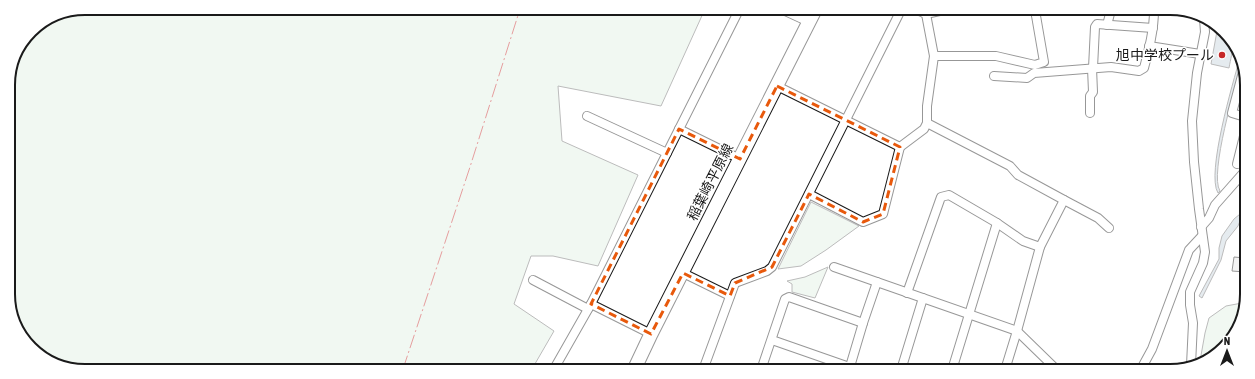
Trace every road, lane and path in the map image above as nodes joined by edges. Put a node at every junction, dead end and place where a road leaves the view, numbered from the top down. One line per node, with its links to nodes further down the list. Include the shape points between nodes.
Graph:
1 (736, 15): 25 (street)
2 (794, 15): 9 (street)
3 (812, 15): 9 (main road, 稲葉崎平原線)
4 (898, 15): 23 (street)
5 (926, 15): 15 (street)
6 (1036, 15): 15 (street, via 1044,62 1035,65 996,56)
7 (1110, 15): 11 (street)
8 (1154, 15): 12 (street)
9 (809, 22): 19 (main road, 稲葉崎平原線)
10 (1204, 24): 14 (street)
11 (1107, 25): 12 (street); 16 (street, via 1097,24 1095,27)
12 (1153, 28): 13 (street)
13 (1149, 46): 14 (street); 16 (street, via 1144,68 1140,71 1111,67)
14 (1200, 54): 35 (street, via 1192,121)
15 (934, 56): 24 (street)
16 (1093, 68): 17 (street, via 1034,73 1027,78); 20 (street)
17 (994, 76)
18 (1240, 83): 21 (street, via 1232,113)
19 (777, 86): 23 (street); 29 (main road, 稲葉崎平原線)
20 (1090, 113)
21 (1240, 115)
22 (587, 116): 28 (street)
23 (846, 120): 26 (street); 32 (street)
24 (927, 123): 26 (street, via 924,129); 33 (street, via 1010,166 1018,174)
25 (679, 129): 28 (street); 29 (street)
26 (900, 147): 32 (street, via 883,214 863,222)
27 (1240, 152): 30 (street)
28 (667, 153): 46 (street)
29 (740, 159): 40 (main road, 稲葉崎平原線)
30 (1237, 164)
31 (1240, 177): 35 (street, via 1215,205)
32 (809, 194): 44 (street, via 772,267 734,283)
33 (1064, 200): 36 (street, via 1098,218); 38 (street)
34 (997, 223): 38 (street, via 1023,241); 43 (street, via 949,195 941,197); 47 (street)
35 (1201, 227): 37 (street)
36 (1109, 228)
37 (1202, 236): 52 (street, via 1205,252 1203,263 1190,292 1193,323); 63 (street, via 1189,250 1152,349)
38 (1040, 247): 49 (street)
39 (834, 266): 42 (street)
40 (683, 273): 44 (street); 50 (main road, 稲葉崎平原線)
41 (532, 280): 46 (street)
42 (877, 282): 43 (street); 48 (street)
43 (907, 293): 45 (street)
44 (730, 296): 55 (street)
45 (923, 298): 47 (street); 59 (street)
46 (590, 307): 50 (street); 53 (street)
47 (969, 314): 49 (street); 60 (street)
48 (863, 323): 51 (street, via 789,297 785,299); 58 (street)
49 (1017, 331): 61 (street); 62 (street)
50 (651, 334): 54 (main road, 稲葉崎平原線)
51 (772, 340): 56 (street); 57 (street)
52 (1191, 361)
53 (557, 364)
54 (637, 364)
55 (705, 364)
56 (764, 364)
57 (839, 364)
58 (854, 364)
59 (903, 364)
60 (954, 364)
61 (1007, 364)
62 (1051, 364)
63 (1144, 364)

